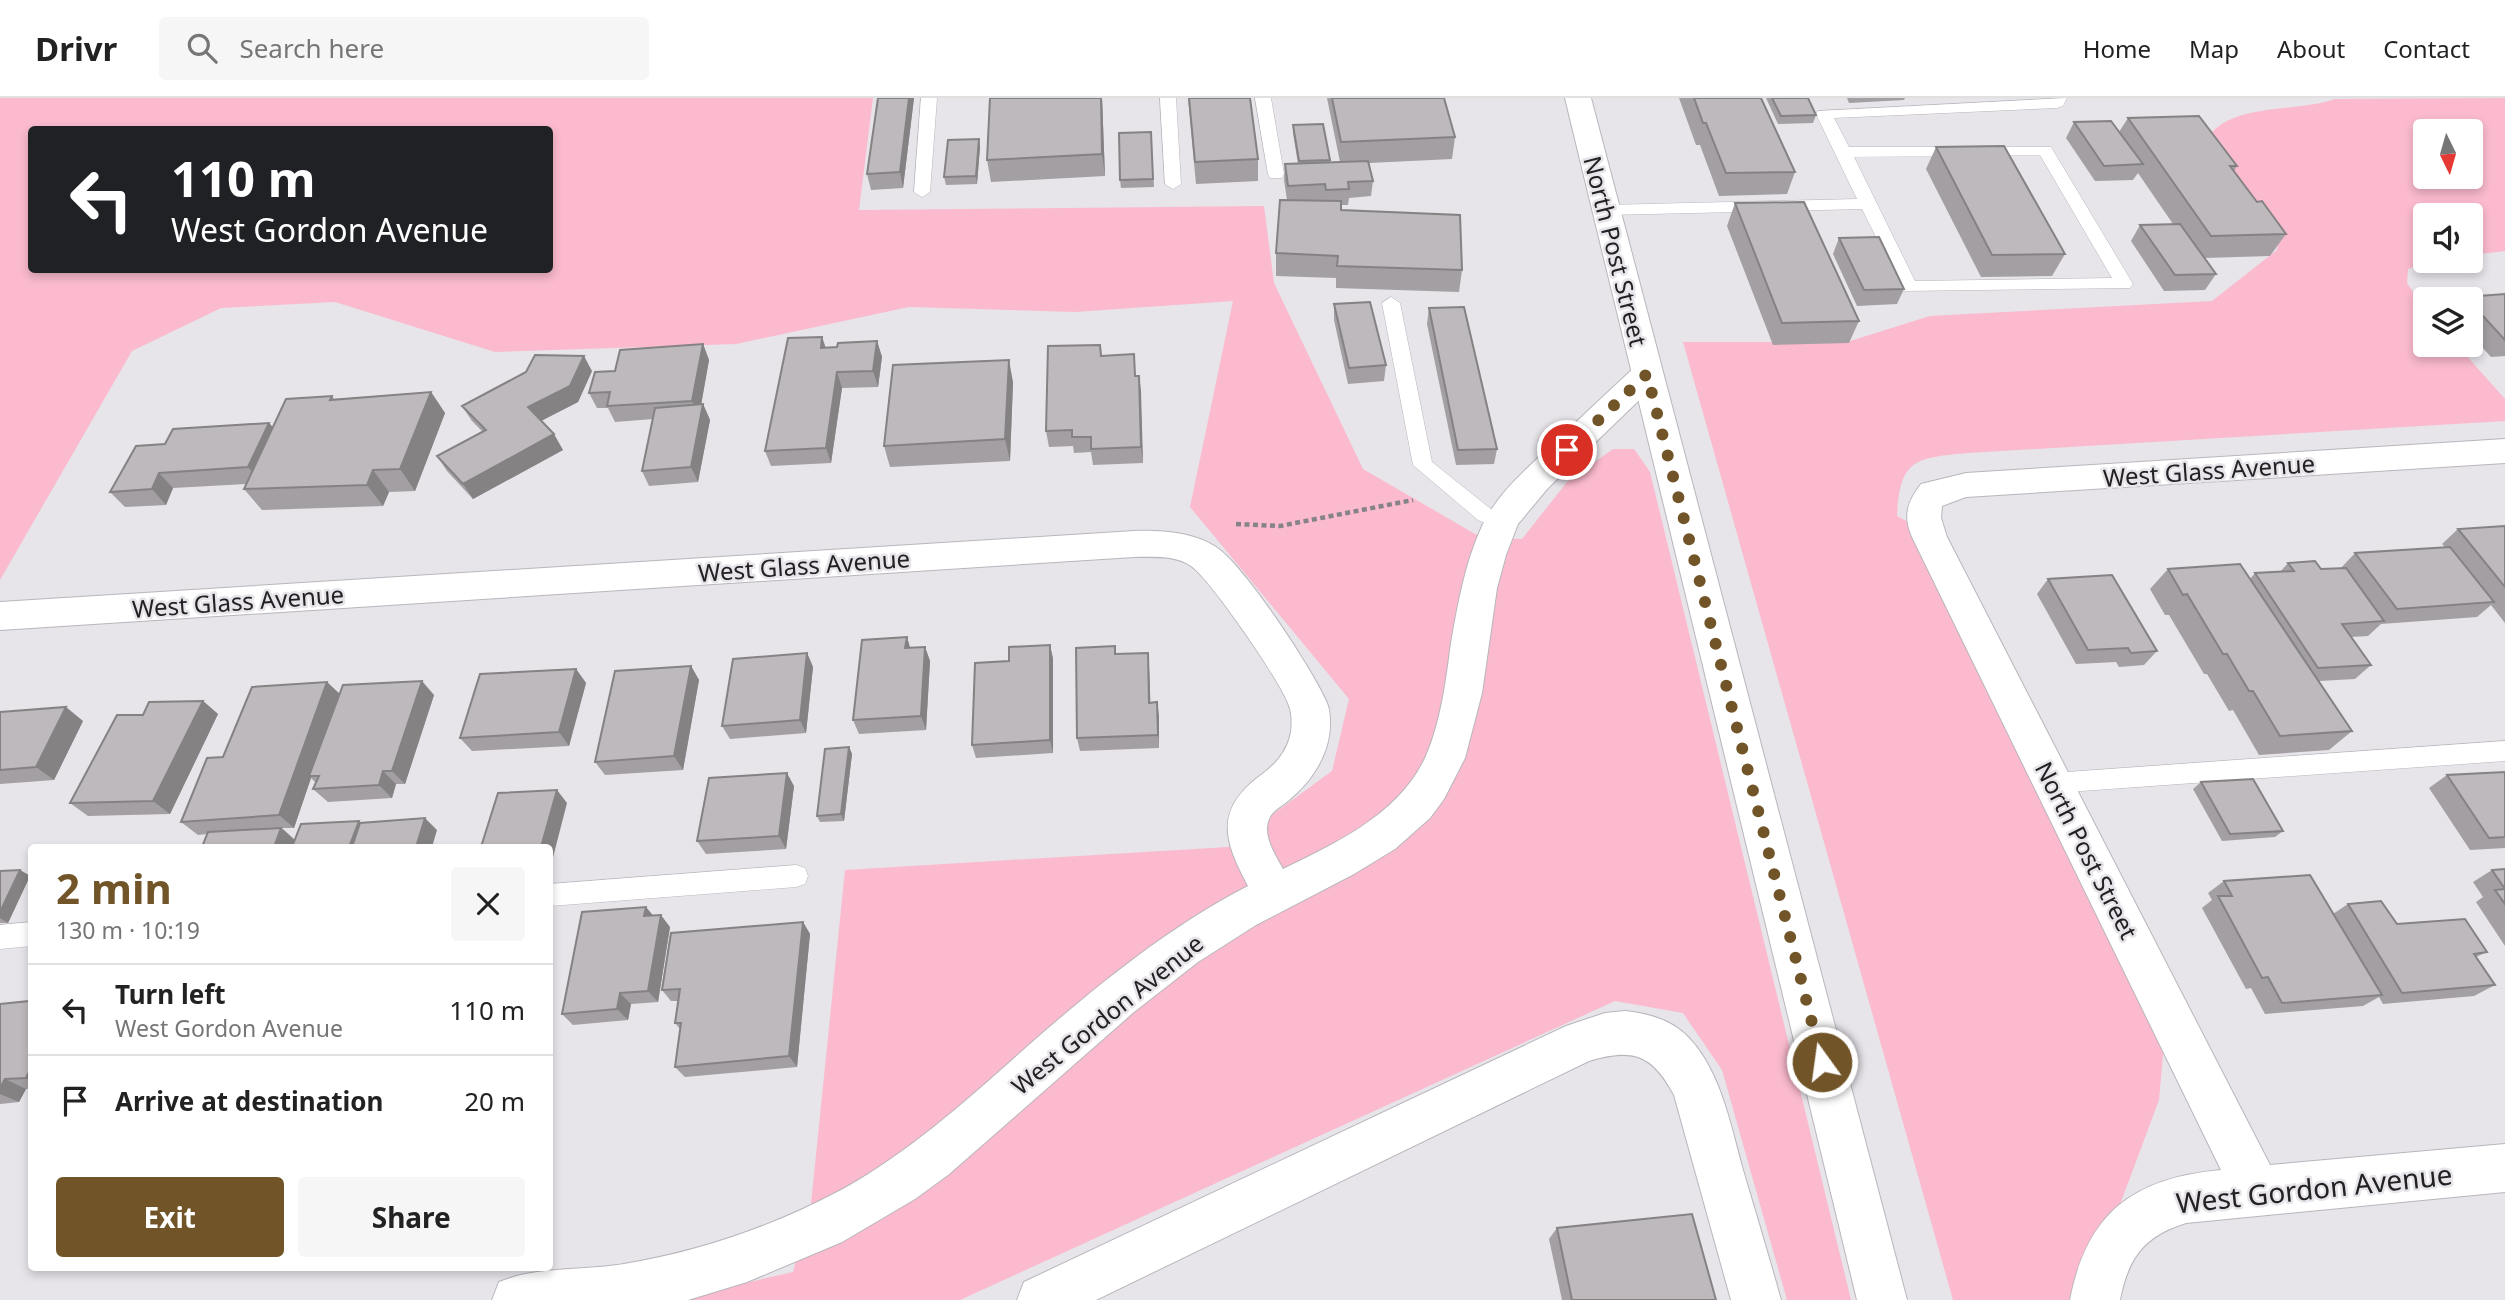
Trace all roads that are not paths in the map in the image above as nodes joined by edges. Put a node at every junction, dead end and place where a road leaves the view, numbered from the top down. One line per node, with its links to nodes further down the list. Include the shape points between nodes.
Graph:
1 (929, 98): 11 (lane)
2 (1168, 98): 10 (lane)
3 (1263, 98): 9 (lane)
4 (1578, 98): 13 (street, North Post Street)
5 (1816, 98): 7 (lane)
6 (2059, 98): 7 (lane, via 2057,103)
7 (1824, 114): 8 (lane)
8 (1843, 152): 12 (lane); 12 (lane, via 2045,150 2124,284 1909,287)
9 (1276, 174)
10 (1173, 184)
11 (922, 192)
12 (1868, 204): 13 (lane)
13 (1605, 210): 15 (street, North Post Street)
14 (1391, 303): 18 (lane, via 1423,466 1485,515)
15 (1647, 374): 18 (street, West Gordon Avenue, via 1527,488); 32 (street, North Post Street)
16 (2505, 451): 17 (street, West Glass Avenue, via 1966,485 1933,493)
17 (1923, 508): 21 (street, North Post Street, via 1933,544)
18 (1502, 522): 23 (street, West Gordon Avenue, via 1483,573 1453,734 1428,789 1390,829 1366,846)
19 (0, 616): 23 (street, West Glass Avenue, via 1169,544 1196,553 1217,569 1309,706 1311,731 1301,761 1255,804 1246,822 1250,853)
20 (2505, 751): 21 (lane)
21 (2053, 783): 28 (street, North Post Street)
22 (796, 876): 24 (lane)
23 (1274, 894): 29 (street, West Gordon Avenue, via 1183,948 930,1159 835,1218 771,1248 679,1277 624,1289)
24 (553, 895)
25 (28, 934): 26 (lane)
26 (0, 937)
27 (2505, 1168): 28 (street, West Gordon Avenue)
28 (2257, 1191): 33 (street, West Gordon Avenue, via 2183,1199 2141,1216 2107,1256)
29 (517, 1300)
30 (1042, 1300): 31 (street, via 1582,1041 1626,1031 1655,1039 1689,1074)
31 (1756, 1300)
32 (1882, 1300)
33 (2095, 1300)

